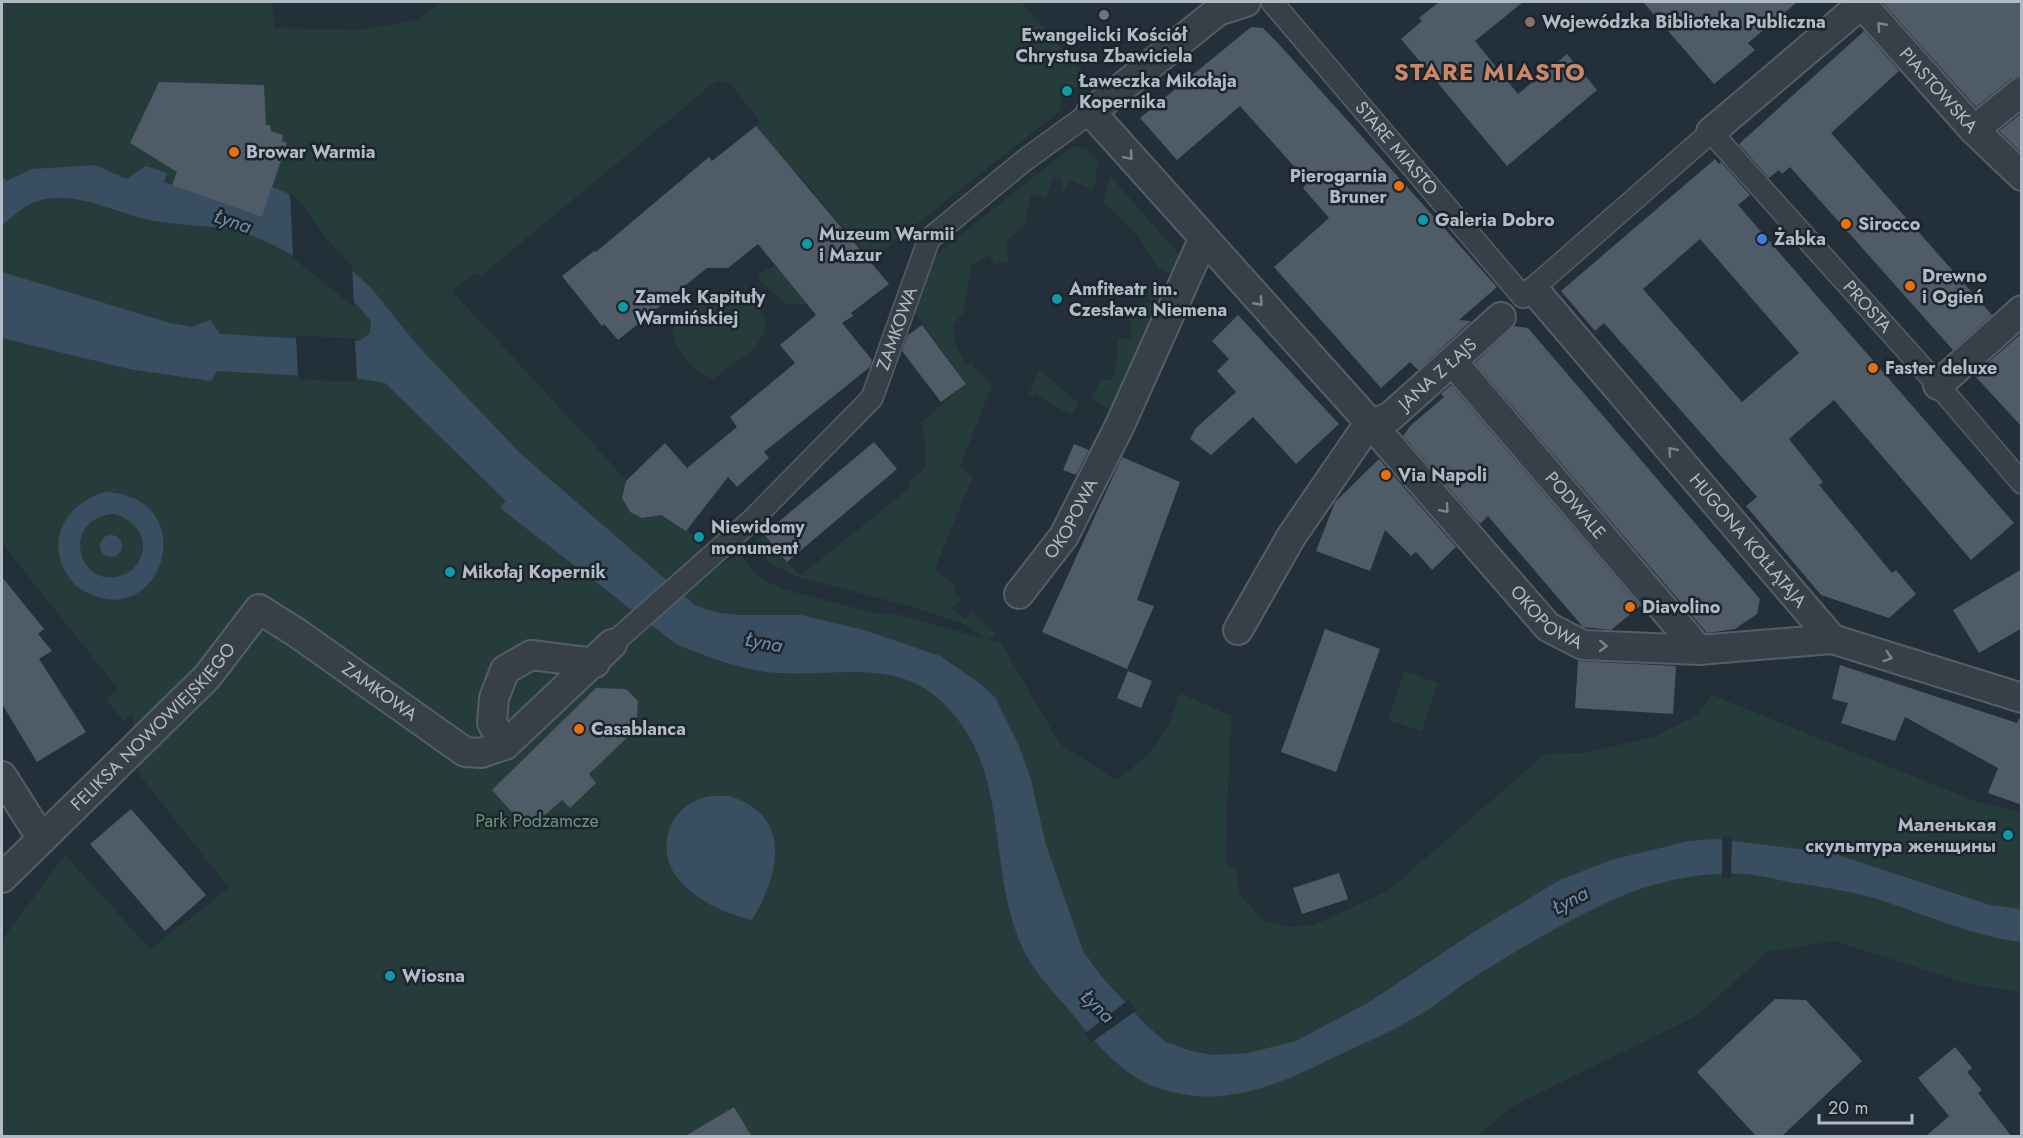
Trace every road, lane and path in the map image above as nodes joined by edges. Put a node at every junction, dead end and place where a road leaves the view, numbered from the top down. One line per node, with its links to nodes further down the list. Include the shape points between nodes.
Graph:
1 (1246, 2): 4 (street, ZAMKOWA)
2 (1272, 2): 8 (street, STARE MIASTO, via 1523,297)
3 (1862, 2): 7 (street, PIASTOWSKA, one-way to 3); 8 (street)
4 (1217, 6): 6 (street, ZAMKOWA)
5 (2022, 91): 7 (street)
6 (1091, 112): 10 (street, OKOPOWA, one-way to 10); 23 (street, ZAMKOWA, via 1024,160 929,239 872,398 752,520)
7 (1974, 130): 9 (street, PIASTOWSKA)
8 (1711, 132): 15 (street, PROSTA)
9 (2022, 176)
10 (1203, 240): 16 (street, OKOPOWA, one-way to 16); 18 (street, OKOPOWA, via 1120,425 1064,536)
11 (1535, 291): 21 (street, HUGONA KOŁŁĄTAJA, one-way to 11)
12 (2022, 310): 15 (street)
13 (1507, 313): 14 (street, JANA Z ŁAJS)
14 (1452, 361): 16 (street, JANA Z ŁAJS, via 1389,417); 22 (street, PODWALE)
15 (1938, 385): 17 (street, PROSTA)
16 (1371, 424): 20 (street, via 1291,537); 22 (street, OKOPOWA, one-way to 22, via 1548,627 1583,645)
17 (2022, 483)
18 (1019, 594)
19 (259, 609): 25 (street, ZAMKOWA, via 465,752 481,753); 27 (street, FELIKSA NOWOWIEJSKIEGO, via 207,677)
20 (1238, 630)
21 (1832, 639): 22 (street, OKOPOWA); 24 (street, one-way to 24)
22 (1699, 650)
23 (603, 654): 25 (street, ZAMKOWA); 25 (street, via 531,655 505,670 494,698 492,723)
24 (2022, 698)
25 (505, 745)
26 (2, 776): 27 (street)
27 (42, 838): 28 (street, FELIKSA NOWOWIEJSKIEGO)
28 (2, 878)

